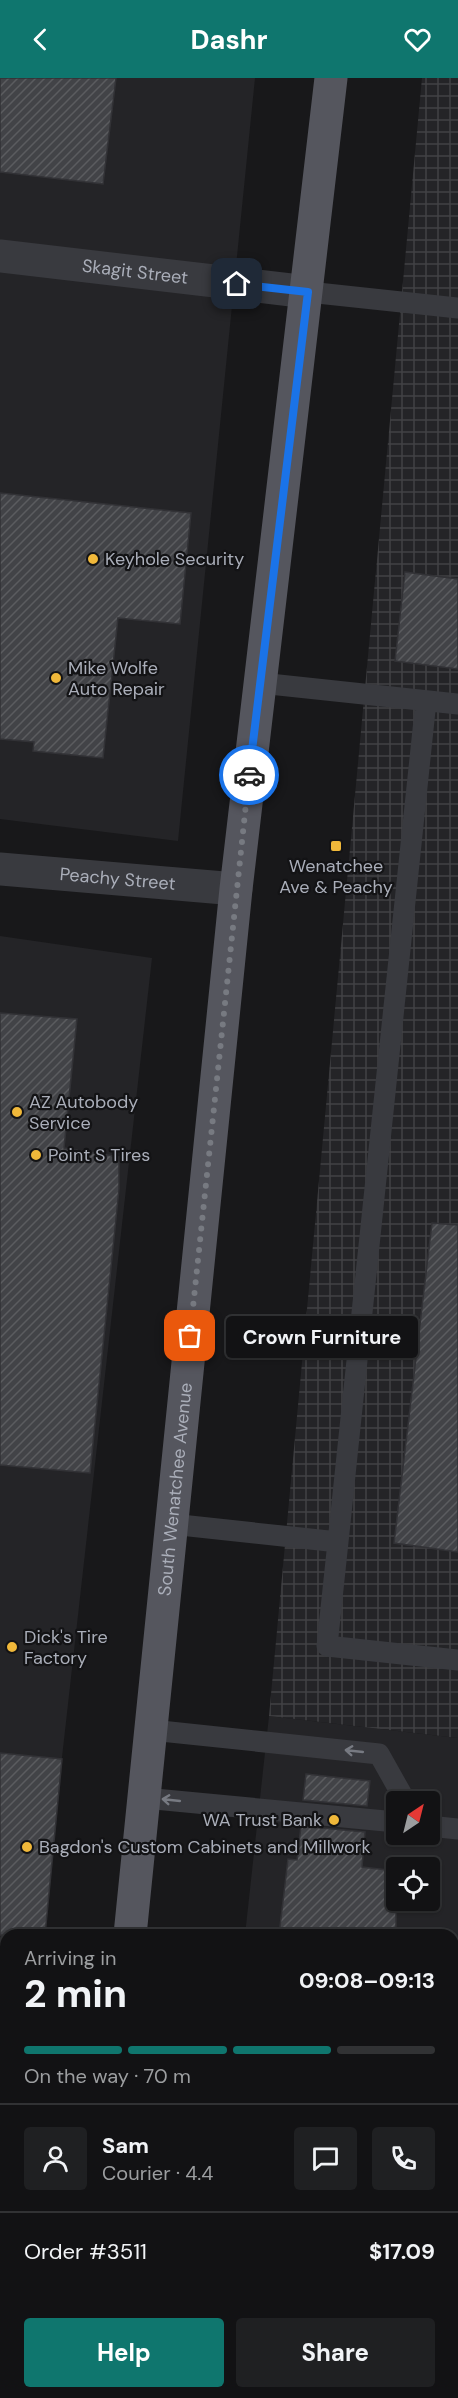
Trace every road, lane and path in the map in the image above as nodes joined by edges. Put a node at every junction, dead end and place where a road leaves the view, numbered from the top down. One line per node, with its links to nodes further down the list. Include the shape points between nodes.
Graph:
1 (331, 78): 3 (main road, South Wenatchee Avenue)
2 (0, 256): 3 (street, Skagit Street)
3 (308, 292): 4 (lane); 5 (main road, South Wenatchee Avenue)
4 (458, 308)
5 (260, 683): 6 (lane); 9 (main road, South Wenatchee Avenue)
6 (426, 700): 7 (lane); 11 (lane)
7 (458, 704)
8 (0, 869): 9 (street, Peachy Street)
9 (236, 890): 10 (main road, South Wenatchee Avenue)
10 (171, 1524): 11 (lane); 13 (main road, South Wenatchee Avenue)
11 (338, 1542): 12 (lane, via 327,1646)
12 (458, 1660)
13 (151, 1730): 14 (lane, one-way to 13, via 379,1754); 15 (main road, South Wenatchee Avenue)
14 (400, 1791)
15 (144, 1798): 16 (lane, one-way to 15); 19 (main road, South Wenatchee Avenue)
16 (386, 1821)
17 (440, 1827): 18 (lane)
18 (458, 1828)
19 (131, 1929)

